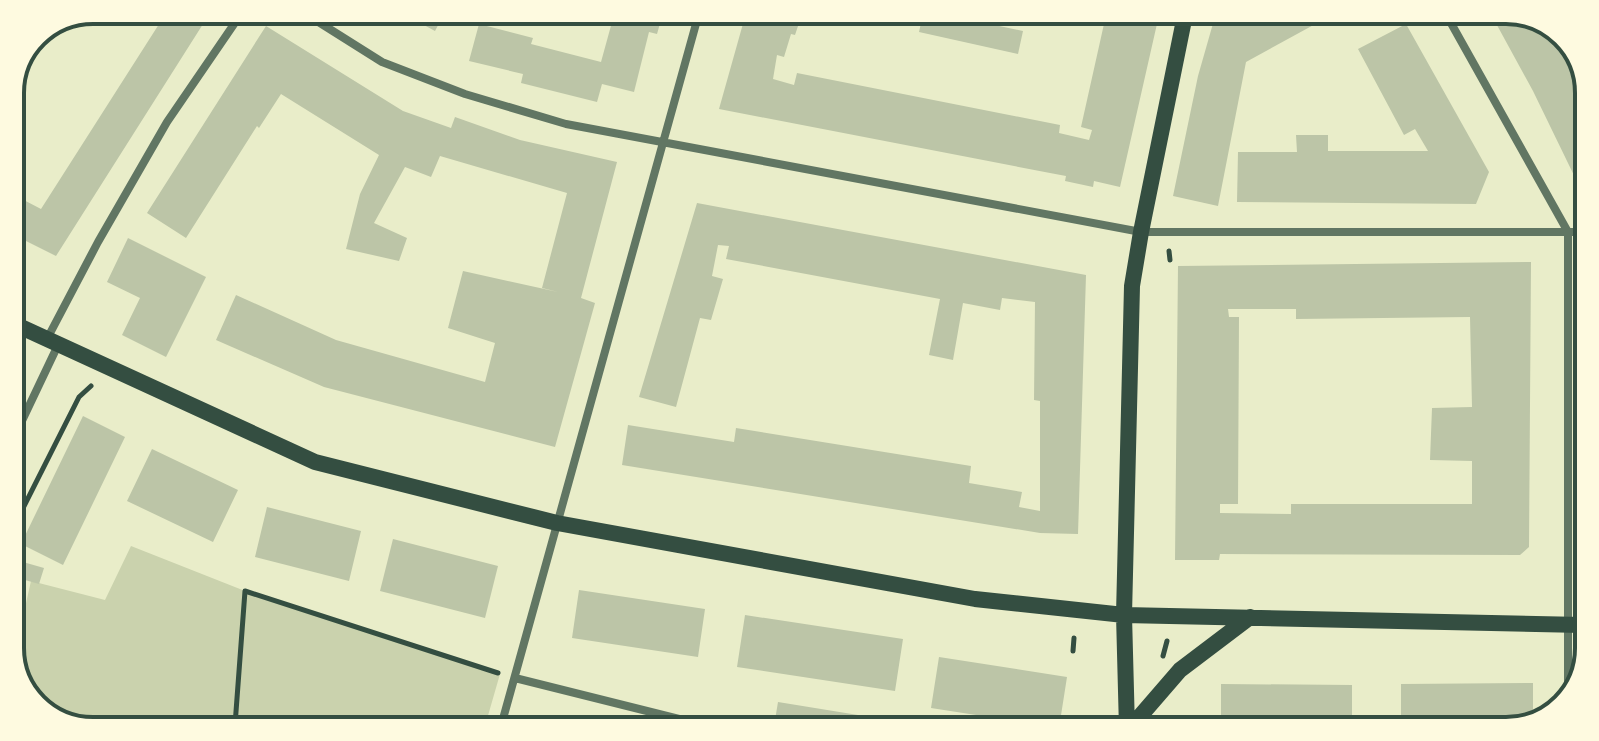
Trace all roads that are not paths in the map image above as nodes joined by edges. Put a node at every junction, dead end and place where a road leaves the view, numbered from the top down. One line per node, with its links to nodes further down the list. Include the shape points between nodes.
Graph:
1 (234, 24): 11 (street, via 167,122 98,242)
2 (322, 24): 6 (street, via 382,62 465,94 566,124)
3 (696, 24): 6 (street)
4 (1183, 24): 7 (main road)
5 (1451, 24): 8 (street)
6 (665, 144): 7 (street); 13 (street)
7 (1141, 232): 8 (street); 14 (main road, via 1132,286)
8 (1568, 232): 9 (street); 16 (street)
9 (1575, 232)
10 (24, 329): 11 (main road)
11 (52, 342): 12 (street); 13 (main road, via 315,462)
12 (24, 411)
13 (557, 523): 14 (main road, via 975,599); 18 (street)
14 (1124, 615): 15 (main road); 21 (main road)
15 (1250, 617): 16 (main road); 22 (main road, via 1180,670)
16 (1575, 625): 17 (street)
17 (1570, 673)
18 (515, 678): 19 (street); 20 (street)
19 (504, 717)
20 (671, 717)
21 (1127, 717)
22 (1139, 717)

